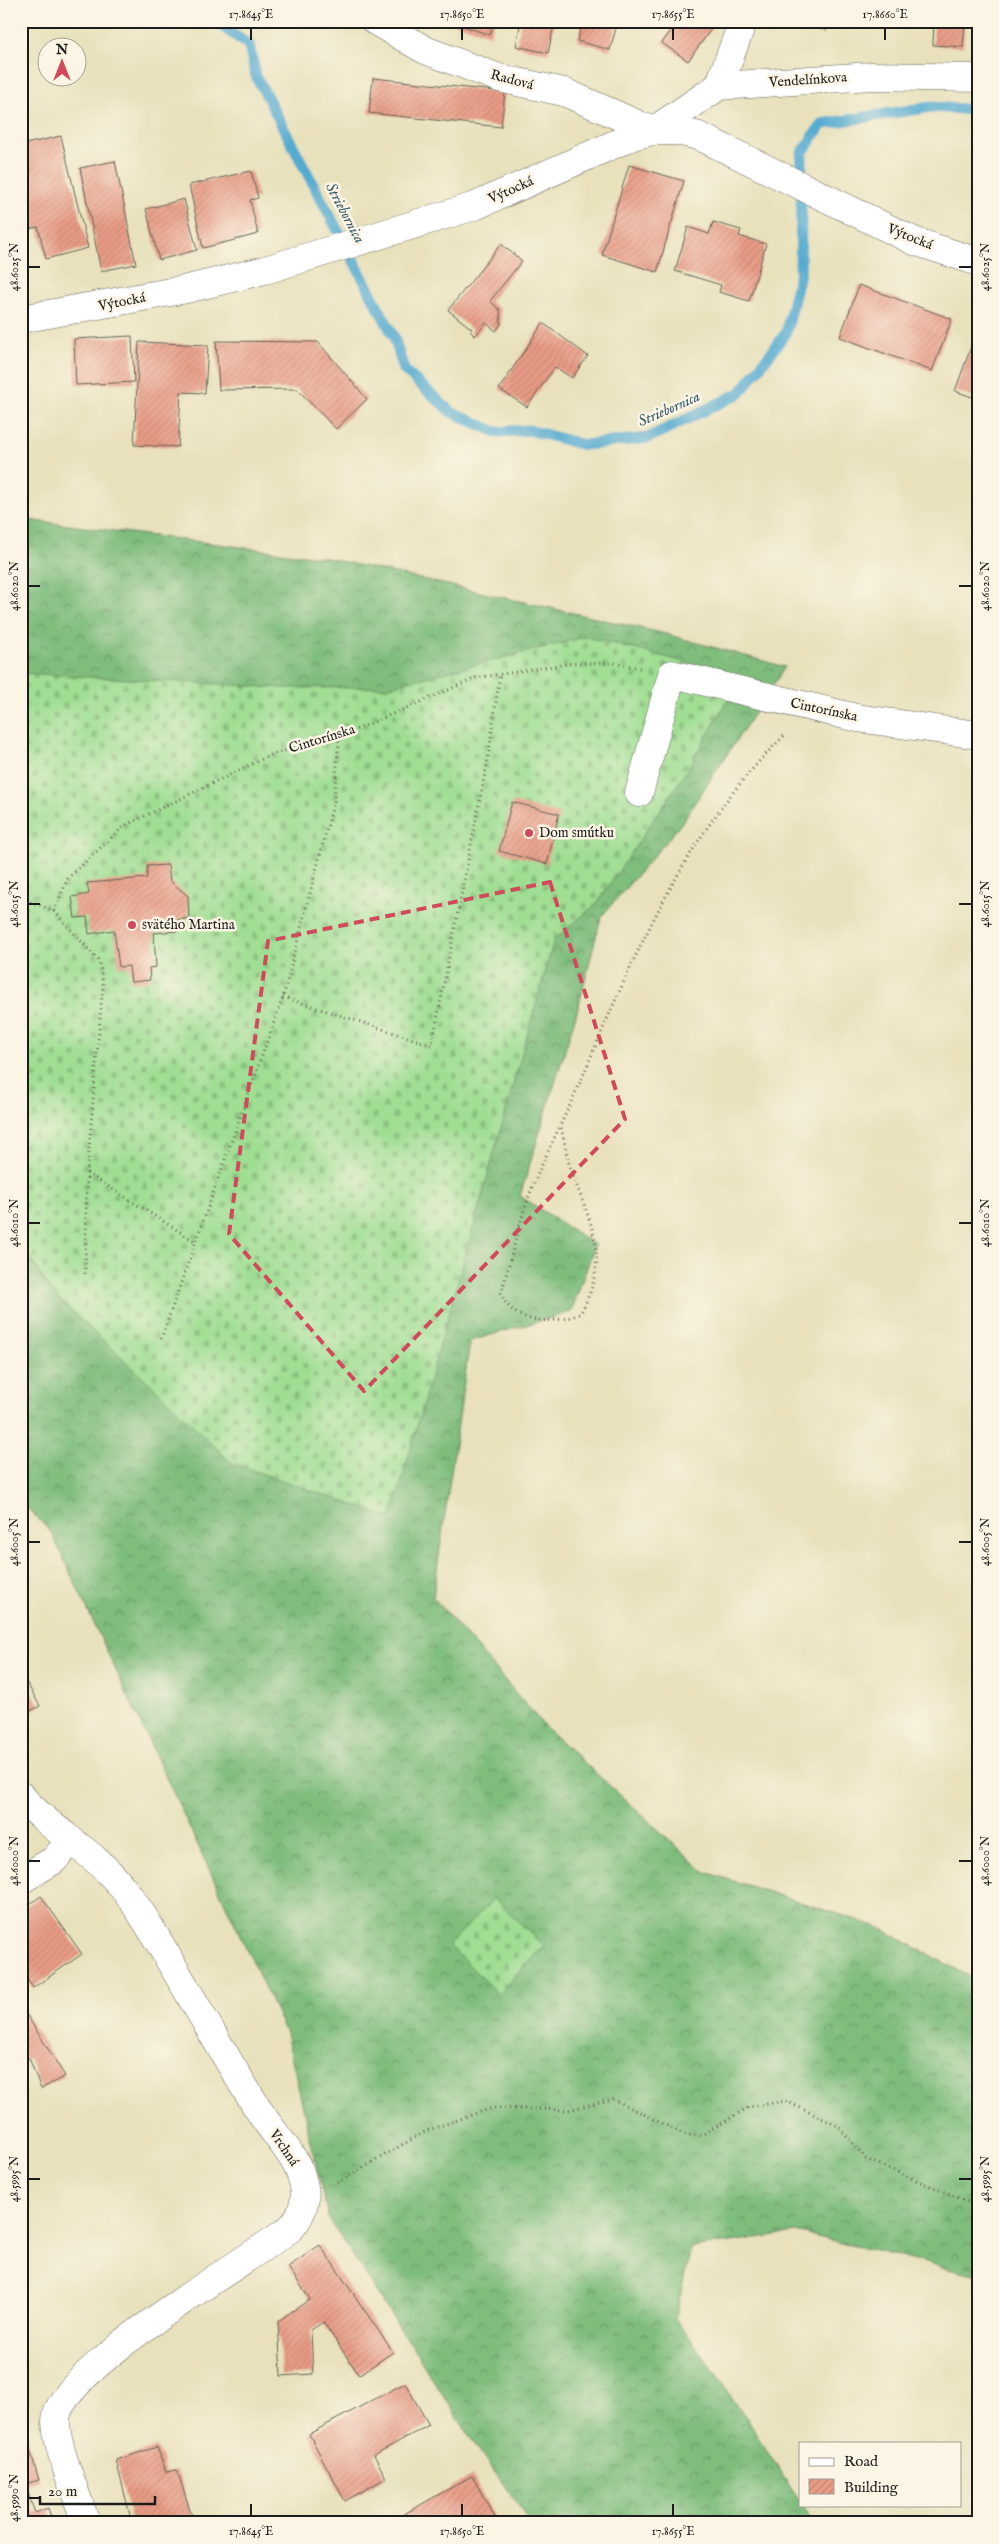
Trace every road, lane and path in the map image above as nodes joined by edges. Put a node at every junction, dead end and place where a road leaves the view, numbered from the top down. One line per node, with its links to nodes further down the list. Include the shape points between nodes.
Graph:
1 (374, 21): 5 (street, Radová, via 425,50 499,78 564,92)
2 (743, 21): 4 (street)
3 (978, 78): 4 (street, Vendelínkova, via 872,76)
4 (719, 86): 5 (street)
5 (653, 131): 6 (street, Výtocká, via 677,131 699,136 914,241); 7 (street, Výtocká, via 612,145 475,206 266,270 187,289)
6 (978, 262)
7 (21, 319)
8 (500, 674): 9 (path, Cintorínska, via 574,664 614,664); 12 (path, Cintorínska, via 476,678); 16 (path, via 488,758 432,1045)
9 (672, 674): 10 (street, Cintorínska); 13 (street)
10 (829, 712): 11 (street, Cintorínska); 17 (path, via 799,722 750,770 694,848 628,969)
11 (978, 735)
12 (339, 737): 15 (path, Cintorínska, via 273,754 124,826 68,878); 16 (path, via 334,801)
13 (639, 794)
14 (21, 898): 15 (path)
15 (54, 911): 18 (path, via 99,961 103,983)
16 (283, 997): 19 (path)
17 (561, 1128): 17 (path, via 532,1189 501,1293 504,1303 518,1314 540,1321 564,1320 580,1314 591,1294 596,1273 597,1247)
18 (87, 1173): 19 (path); 20 (path)
19 (196, 1242): 21 (path)
20 (85, 1277)
21 (161, 1339)
22 (21, 1796): 23 (street, Vrchná, via 38,1816)
23 (70, 1841): 24 (street, via 54,1860); 25 (street, Vrchná, via 122,1886 145,1918 260,2112 298,2168 304,2186)
24 (21, 1880)
25 (304, 2202): 26 (path, via 426,2131 492,2108 568,2110 612,2099 686,2135 702,2135 749,2107 786,2102 838,2126 866,2159); 27 (street, via 300,2218 291,2228 148,2323 115,2350 60,2405 56,2420 59,2439)
26 (978, 2206)
27 (86, 2523)

